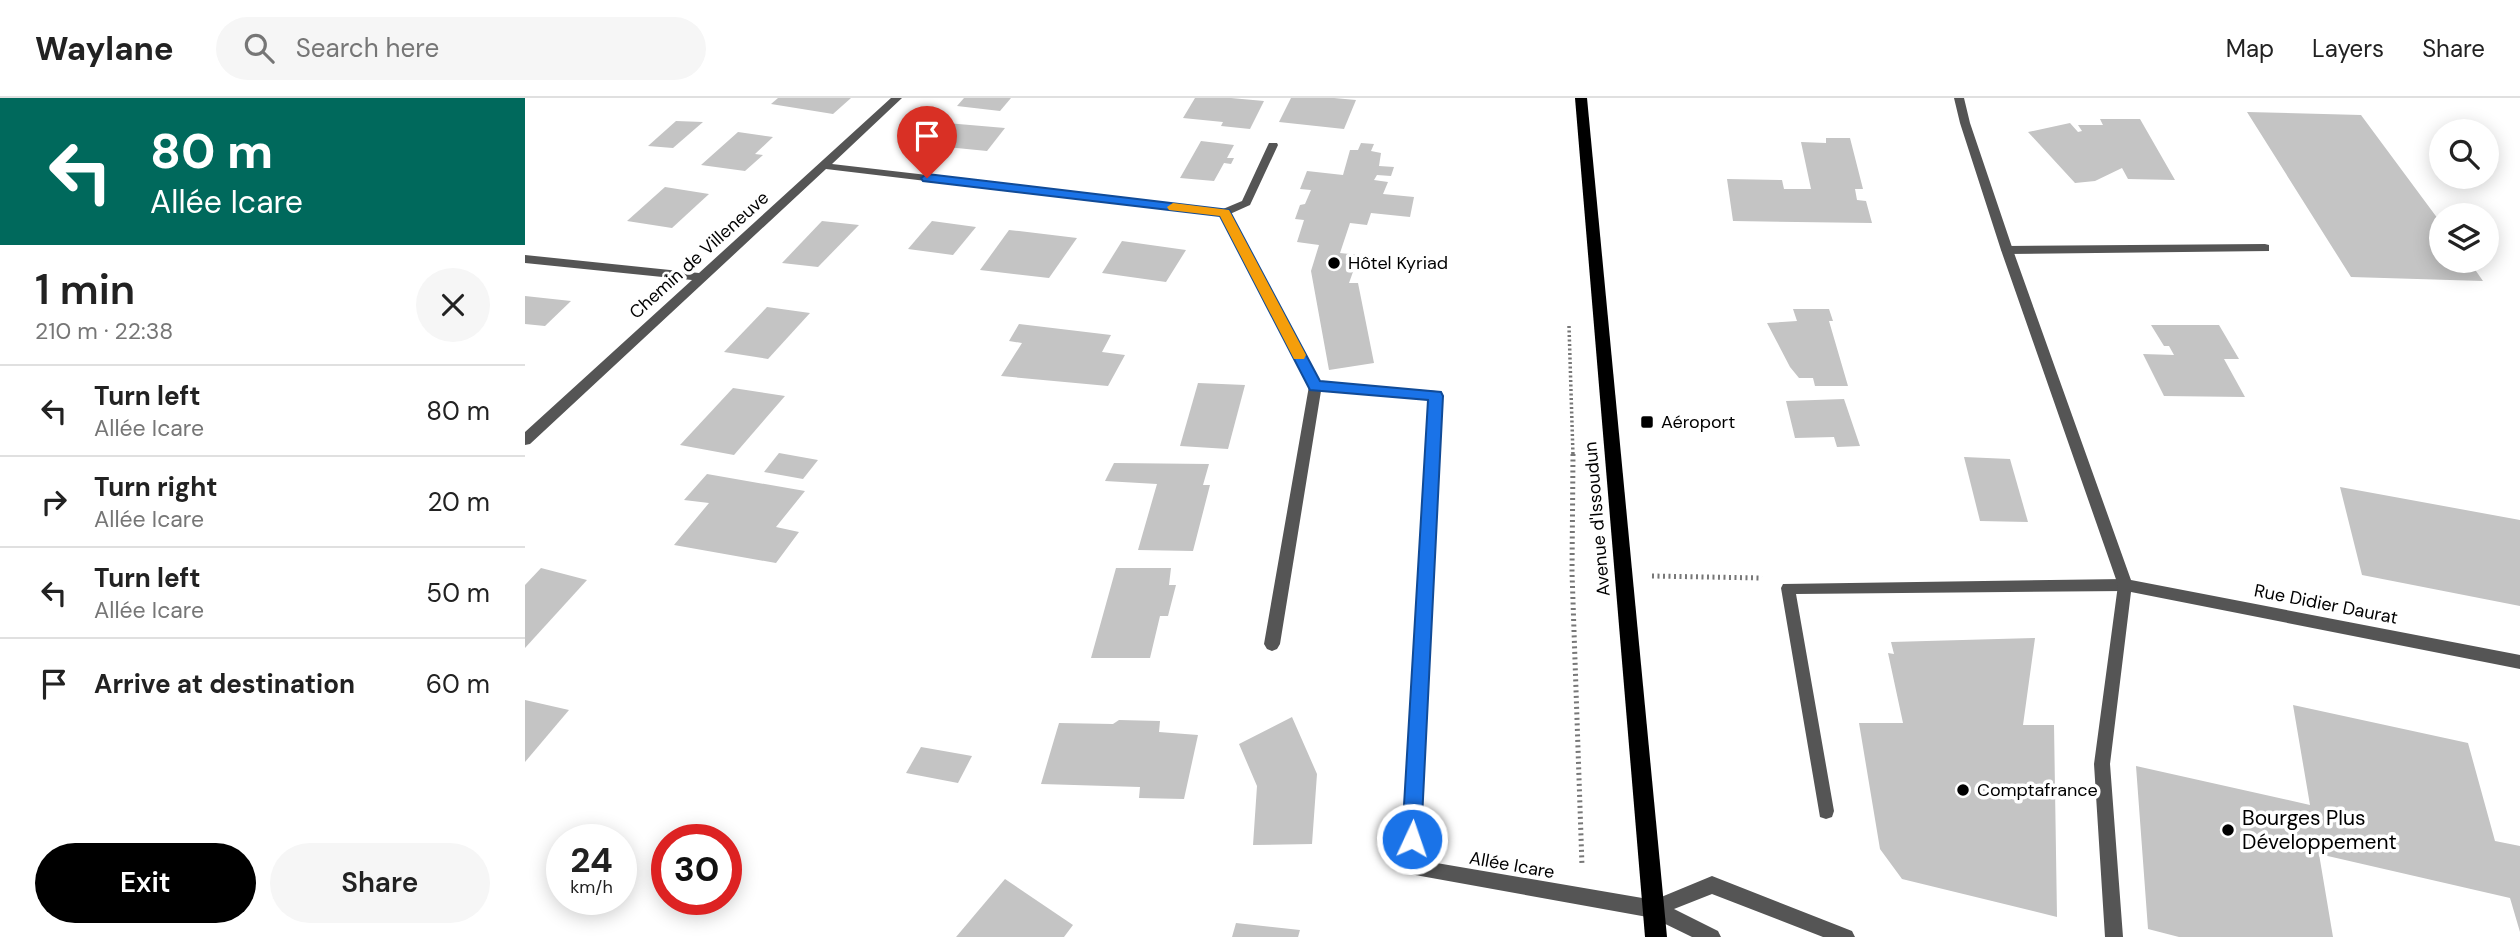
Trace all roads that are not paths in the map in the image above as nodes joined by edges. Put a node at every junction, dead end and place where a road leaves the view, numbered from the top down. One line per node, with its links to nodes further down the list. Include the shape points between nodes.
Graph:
1 (897, 98): 5 (street, Chemin de Villeneuve)
2 (1581, 98): 17 (main road, Avenue d'Issoudun)
3 (1959, 98): 8 (street)
4 (1273, 145): 6 (street, via 1246,203)
5 (824, 166): 6 (street); 10 (street, Chemin de Villeneuve)
6 (1224, 213): 11 (street)
7 (2265, 248): 8 (street)
8 (2007, 250): 13 (street)
9 (525, 260): 10 (street)
10 (699, 277): 12 (street, Chemin de Villeneuve)
11 (1315, 386): 14 (street); 17 (street, Allée Icare, via 1436,396 1410,867)
12 (525, 440)
13 (2125, 585): 15 (street, Rue Didier Daurat); 16 (street, Rue Didier Daurat, via 1788,588); 21 (street, via 2102,764)
14 (1272, 644)
15 (2520, 662)
16 (1826, 811)
17 (1654, 909): 18 (main road, Avenue d'Issoudun); 19 (street, Allée Icare); 20 (street, via 1711,885)
18 (1656, 937)
19 (1712, 937)
20 (1846, 937)
21 (2114, 937)

